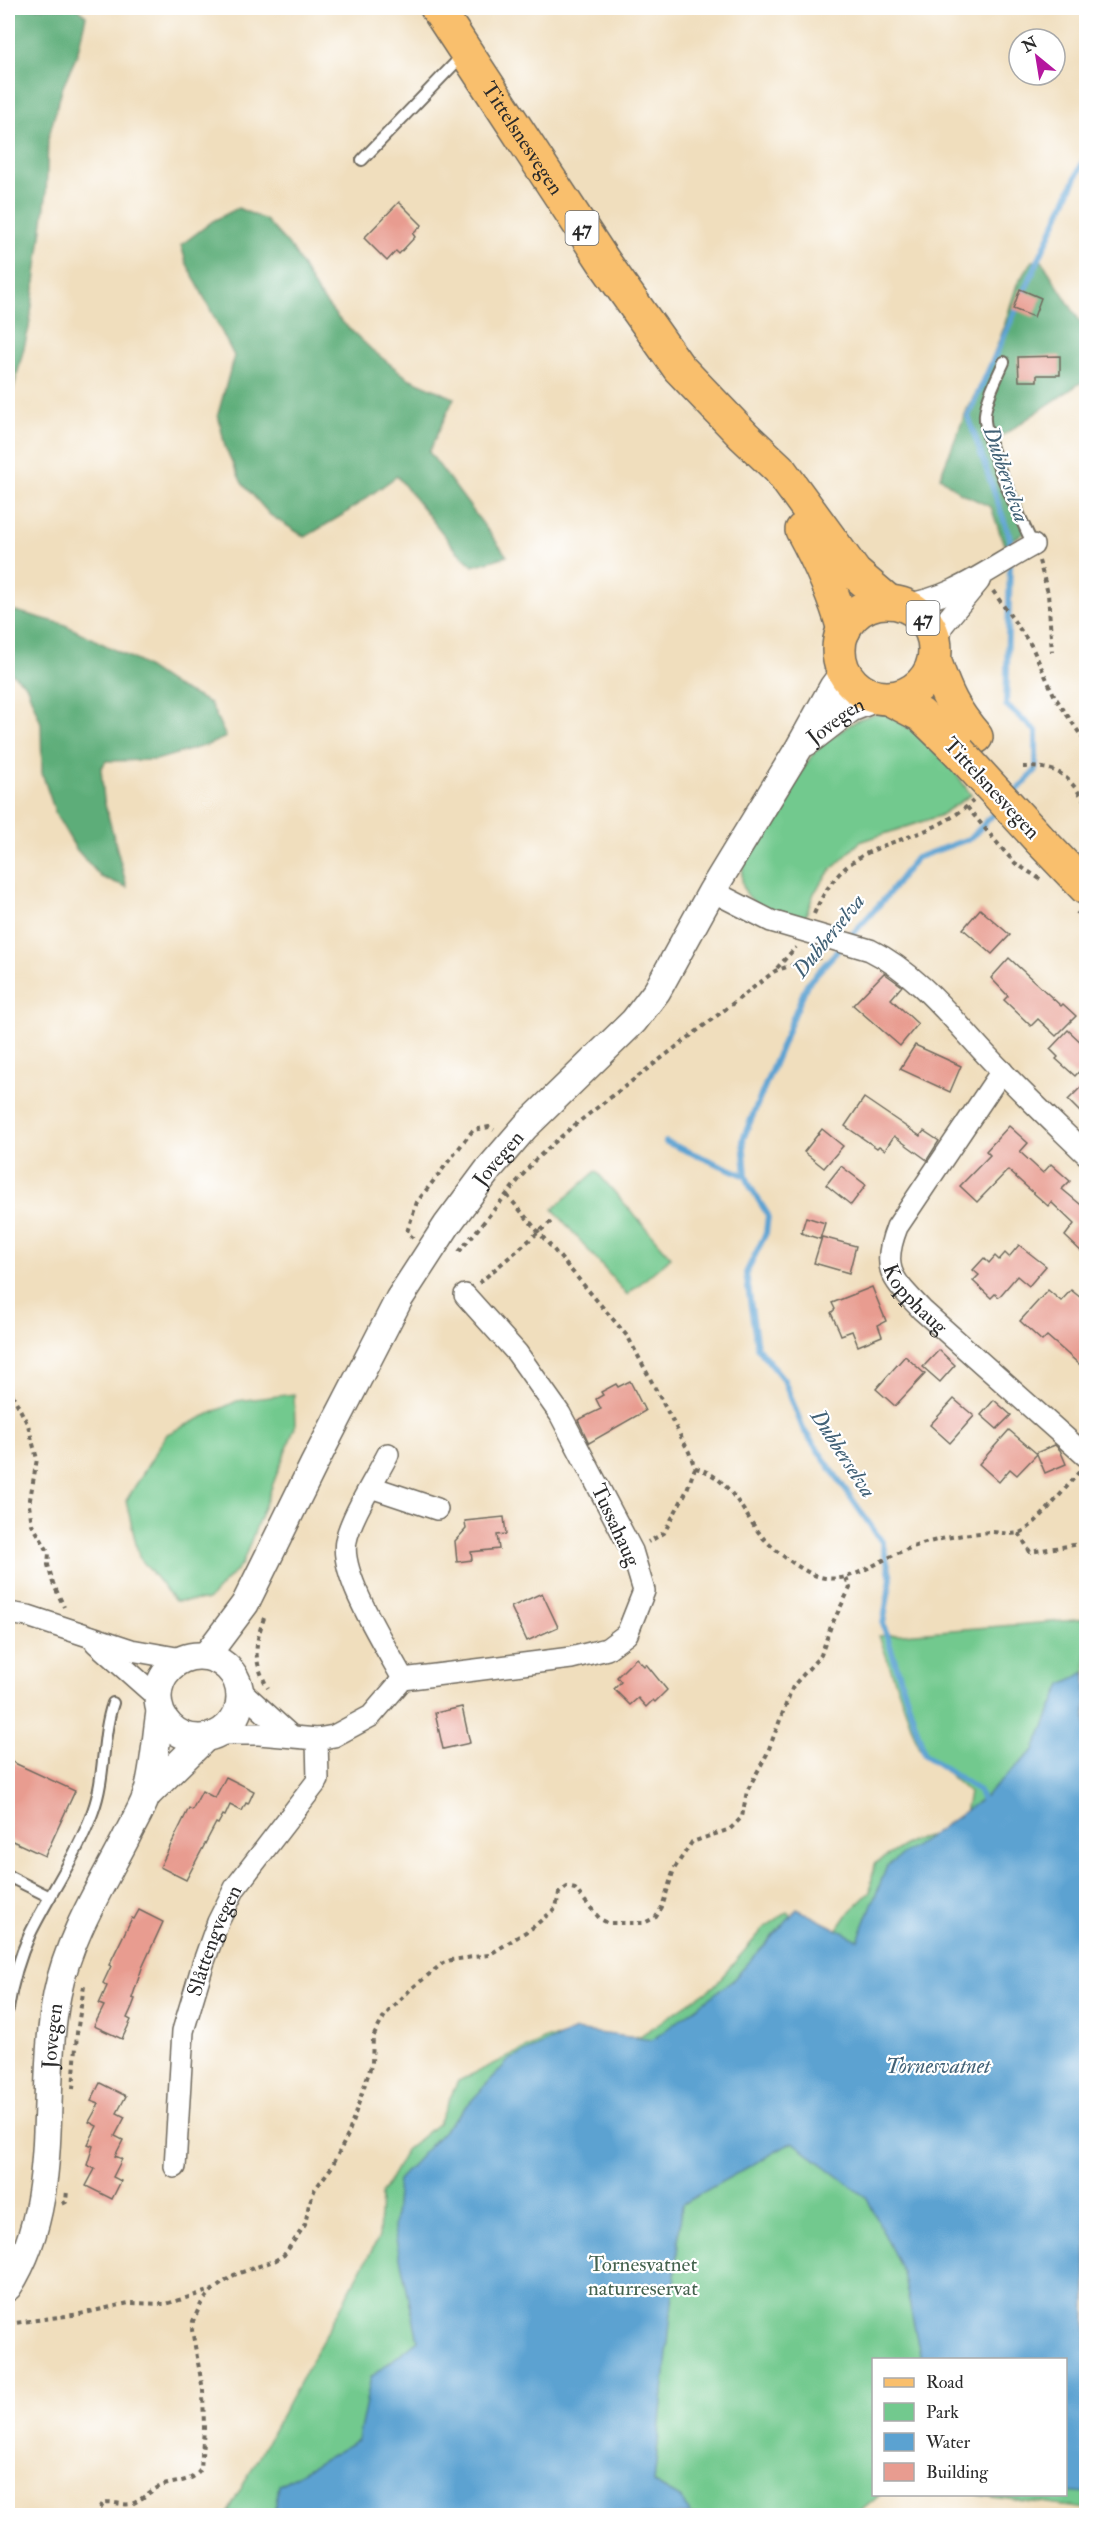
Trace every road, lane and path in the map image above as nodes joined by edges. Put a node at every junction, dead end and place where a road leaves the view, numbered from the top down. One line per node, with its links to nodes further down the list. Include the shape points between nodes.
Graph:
1 (437, 8): 2 (main road, Tittelsnesvegen / 47)
2 (467, 56): 3 (lane, via 459,59); 5 (main road, Tittelsnesvegen / 47, via 673,359)
3 (362, 160)
4 (1004, 362): 6 (lane, via 987,404 984,423)
5 (744, 436): 8 (main road, Tittelsnesvegen / 47, via 779,469 855,573); 9 (main road, Tittelsnesvegen / 47, via 823,569)
6 (1033, 545): 7 (street); 10 (path, via 1048,593)
7 (983, 576): 8 (street, via 928,601); 11 (street, via 942,626); 14 (path, via 1031,645 1055,697)
8 (896, 603): 9 (main road, 47, via 862,609); 11 (main road, 47, via 916,611 926,621 933,634)
9 (844, 630): 12 (main road, 47, via 840,644)
10 (1052, 652)
11 (935, 655): 13 (main road, 47, via 929,676 918,687 905,695); 15 (main road, Tittelsnesvegen / 47, via 946,694)
12 (844, 672): 13 (main road, 47, via 857,688); 16 (street, Jovegen)
13 (883, 698): 15 (main road, Tittelsnesvegen / 47, via 921,715); 16 (street, Jovegen, via 851,708)
14 (1086, 743)
15 (968, 744): 19 (main road, Tittelsnesvegen / 47)
16 (799, 748): 22 (street, Jovegen)
17 (1023, 767): 18 (path, via 1056,769)
18 (1086, 803)
19 (1047, 832): 20 (main road, Tittelsnesvegen / 47); 23 (main road, Tittelsnesvegen / 47)
20 (1086, 856)
21 (1047, 885): 25 (path, via 1015,863 967,807 938,826 865,852 851,862 831,883)
22 (712, 891): 25 (street, via 771,921); 47 (street, Jovegen, via 657,991 634,1021 525,1126 441,1234 399,1299 314,1464)
23 (1079, 898): 24 (path)
24 (1086, 923)
25 (806, 931): 26 (street); 27 (path)
26 (847, 942): 27 (path, via 838,959 813,958); 28 (street, via 885,957 911,976)
27 (774, 971): 31 (path, via 572,1127 535,1160)
28 (1002, 1071): 30 (street); 39 (street, Kopphaug, via 897,1227 889,1248 890,1268 922,1310)
29 (495, 1131): 34 (path, via 489,1127 473,1130 417,1202 407,1232)
30 (1086, 1154)
31 (507, 1195): 33 (path); 35 (path)
32 (554, 1219): 33 (path)
33 (539, 1234): 36 (path); 40 (path, via 628,1337)
34 (416, 1241)
35 (452, 1260)
36 (465, 1295): 45 (street, Tussahaug, via 517,1353 560,1414)
37 (8, 1386): 49 (path, via 28,1425 37,1459 29,1505 32,1524 49,1553 53,1583)
38 (388, 1454): 41 (street)
39 (1083, 1463): 43 (path, via 1036,1521)
40 (695, 1468): 45 (path, via 664,1533); 46 (path, via 712,1474 726,1486 766,1540 788,1560 820,1577)
41 (371, 1487): 42 (street); 51 (street, via 345,1541 346,1560 351,1581)
42 (437, 1509)
43 (1019, 1533): 44 (path, via 1030,1552); 46 (path, via 948,1537 904,1550)
44 (1086, 1543)
45 (632, 1551): 51 (street, Tussahaug, via 644,1591 627,1634 607,1649 571,1658)
46 (846, 1578): 68 (path, via 850,1588 821,1655 793,1686 767,1754 747,1791 742,1817 730,1829 692,1842 674,1869 656,1917 644,1923 608,1923 575,1889 567,1887 559,1893 552,1913 494,1952 451,1960 435,1969 377,2026 372,2063 348,2135 315,2189 306,2222 290,2247 276,2260 234,2275)
47 (256, 1606): 50 (street, Jovegen); 52 (path, via 259,1673)
48 (8, 1613): 49 (street)
49 (83, 1636): 50 (street); 54 (street)
50 (214, 1668): 54 (street, via 164,1674); 55 (street, via 240,1704 228,1726); 56 (street)
51 (403, 1679): 57 (street, via 371,1716 334,1736)
52 (270, 1692)
53 (113, 1702): 60 (lane, via 106,1723 95,1808)
54 (159, 1704): 55 (street, via 167,1724 178,1733 191,1738); 58 (street, Jovegen)
55 (211, 1736): 56 (street); 58 (street, Jovegen)
56 (291, 1736): 57 (street)
57 (317, 1739): 64 (street, Slåttengvegen, via 318,1780 235,1888 202,1964 183,2031)
58 (146, 1797): 66 (street, Jovegen, via 64,1966 52,2032)
59 (8, 1876): 60 (lane)
60 (50, 1896): 62 (lane, via 20,1959)
61 (84, 1986): 63 (path)
62 (8, 2009)
63 (72, 2100)
64 (176, 2167)
65 (67, 2179): 66 (path, via 66,2202)
66 (38, 2218): 67 (street, Jovegen)
67 (8, 2287)
68 (213, 2290): 69 (path, via 166,2304 129,2303); 70 (path, via 198,2309 192,2330 203,2390 201,2469 193,2478 158,2488 129,2504 107,2501)
69 (8, 2324)
70 (96, 2516)

